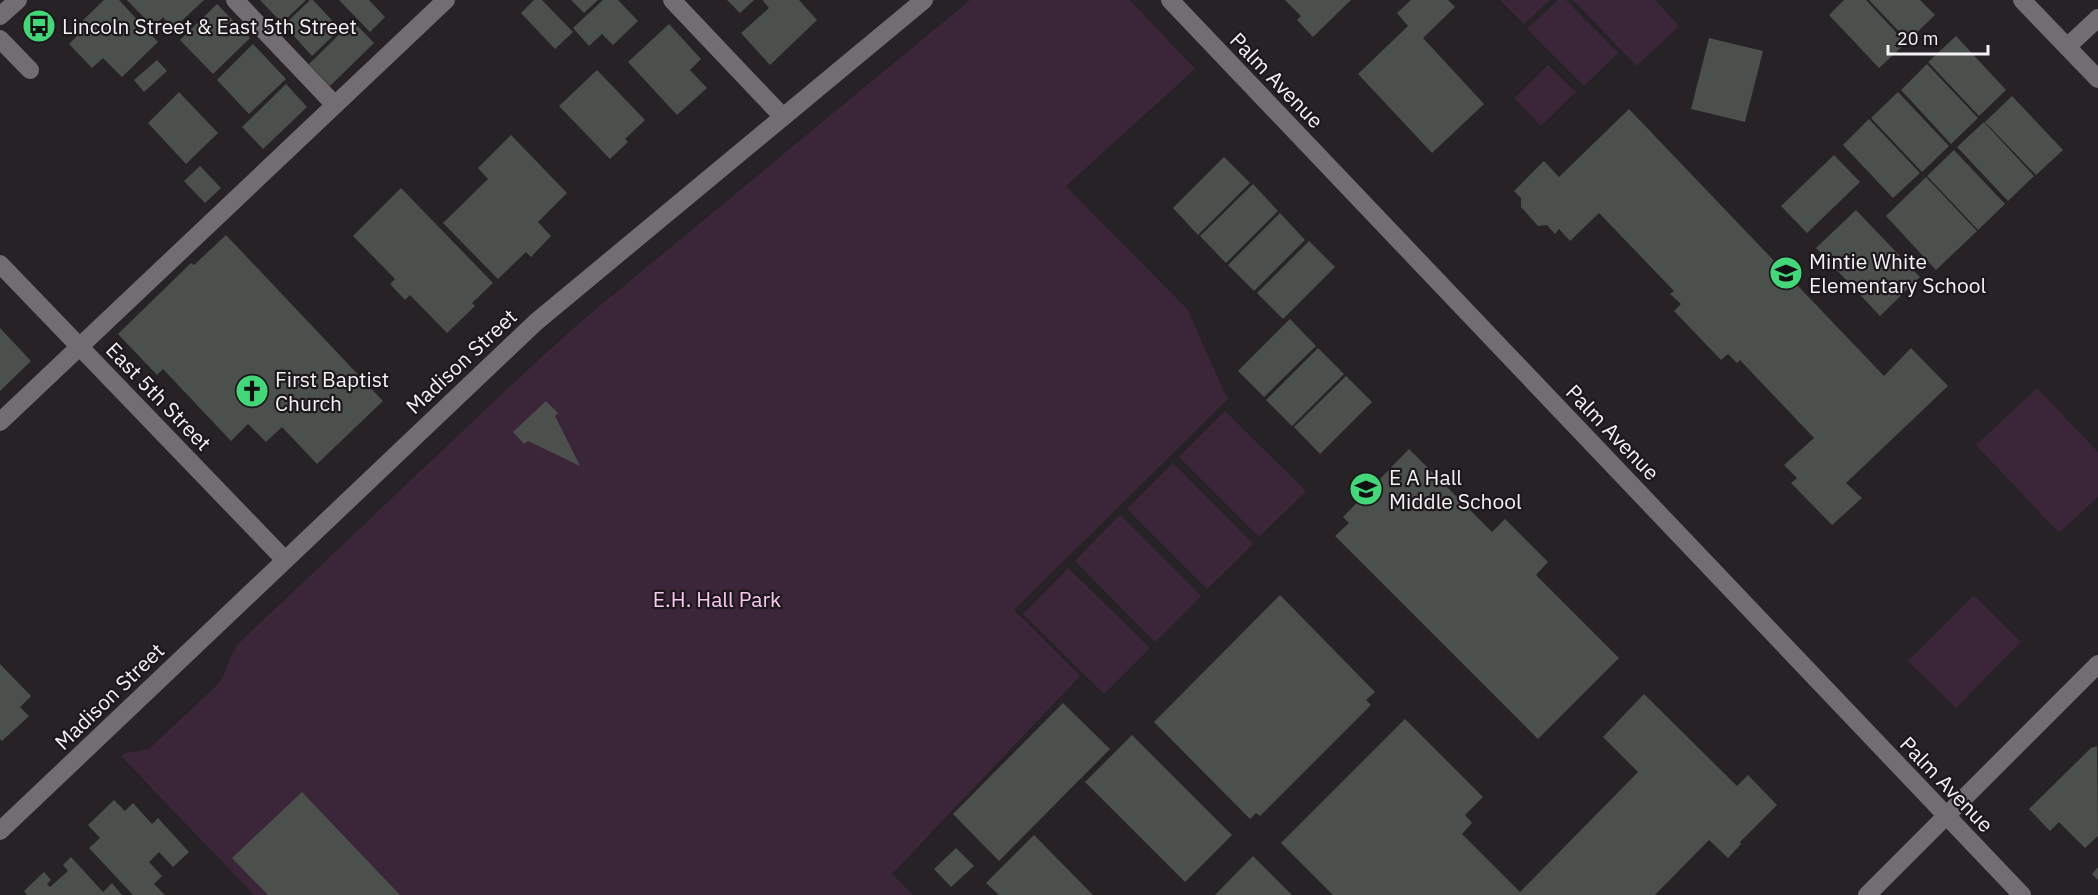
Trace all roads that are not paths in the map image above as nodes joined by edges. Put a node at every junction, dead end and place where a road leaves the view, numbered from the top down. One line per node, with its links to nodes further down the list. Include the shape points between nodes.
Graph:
1 (18, 0): 8 (street)
2 (235, 0): 14 (street)
3 (446, 0): 14 (street)
4 (672, 0): 15 (street)
5 (924, 0): 15 (street, Madison Street)
6 (1170, 0): 21 (street, Palm Avenue)
7 (2022, 0): 11 (street)
8 (0, 16)
9 (2098, 18): 11 (street)
10 (0, 39): 12 (street)
11 (2067, 47): 13 (street)
12 (30, 70)
13 (2098, 79)
14 (335, 105): 17 (street)
15 (783, 117): 19 (street, Madison Street, via 536,322)
16 (0, 264): 17 (street, East 5th Street)
17 (79, 346): 18 (street); 19 (street, East 5th Street)
18 (0, 422)
19 (285, 560): 22 (street, Madison Street)
20 (2098, 664): 21 (street)
21 (1947, 815): 23 (street); 24 (street, Palm Avenue)
22 (0, 831)
23 (1867, 895)
24 (2022, 895)

